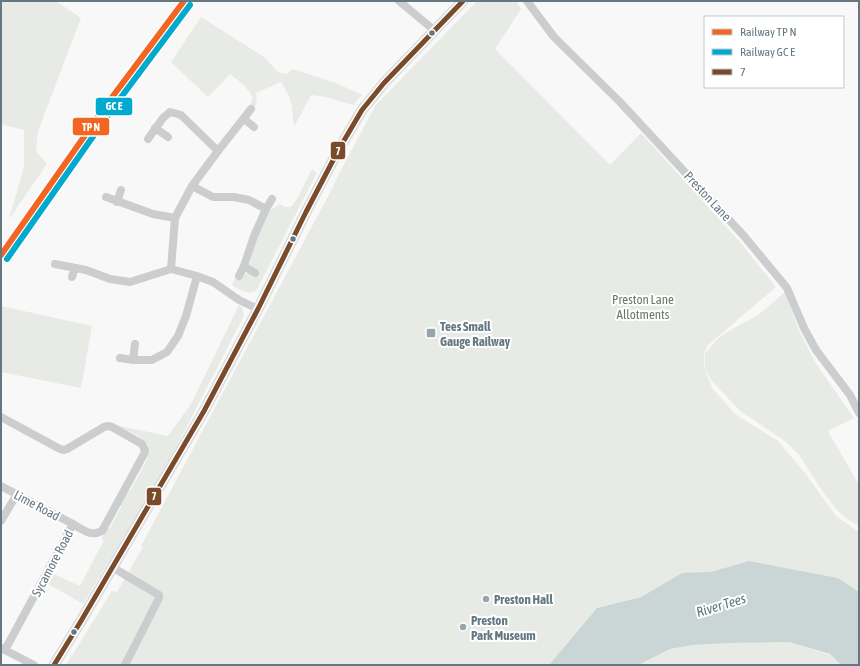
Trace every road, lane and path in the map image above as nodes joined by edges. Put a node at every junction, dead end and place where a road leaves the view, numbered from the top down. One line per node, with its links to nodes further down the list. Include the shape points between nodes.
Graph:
1 (399, 1): 4 (street)
2 (463, 1): 4 (main road)
3 (527, 1): 31 (street, Preston Lane, via 554,37 620,102 744,236 786,288 816,350 850,395)
4 (434, 30): 27 (main road, via 362,110 339,149)
5 (251, 109): 6 (street)
6 (244, 118): 7 (street); 11 (street)
7 (254, 127)
8 (156, 128): 9 (street); 10 (street); 11 (street, via 170,112 181,115)
9 (168, 137)
10 (148, 139)
11 (218, 150): 12 (street)
12 (192, 186): 17 (street, via 213,197 249,200); 18 (street)
13 (121, 190): 16 (street)
14 (106, 197): 16 (street)
15 (272, 199): 17 (street)
16 (117, 202): 18 (street)
17 (266, 210): 20 (street)
18 (175, 218): 22 (street)
19 (55, 264): 21 (street)
20 (244, 266): 23 (street); 25 (street)
21 (76, 268): 22 (street, via 110,279 130,282); 26 (street)
22 (171, 269): 24 (street)
23 (255, 273)
24 (198, 276): 27 (street); 30 (street, via 178,336 167,352 152,360)
25 (239, 276)
26 (72, 277)
27 (258, 308): 37 (main road, via 204,411)
28 (135, 344): 30 (street)
29 (120, 358): 30 (street)
30 (133, 360)
31 (859, 413)
32 (1, 417): 36 (street, Sycamore Road, via 64,450 108,426 142,444 144,454 102,531 91,534)
33 (1, 486): 34 (street, Lime Road)
34 (17, 494): 35 (street); 36 (street, Lime Road)
35 (1, 521)
36 (73, 524): 38 (street, Sycamore Road)
37 (112, 567): 40 (main road); 41 (street, via 159,598)
38 (3, 649): 39 (street)
39 (34, 665)
40 (54, 665)
41 (125, 665)

